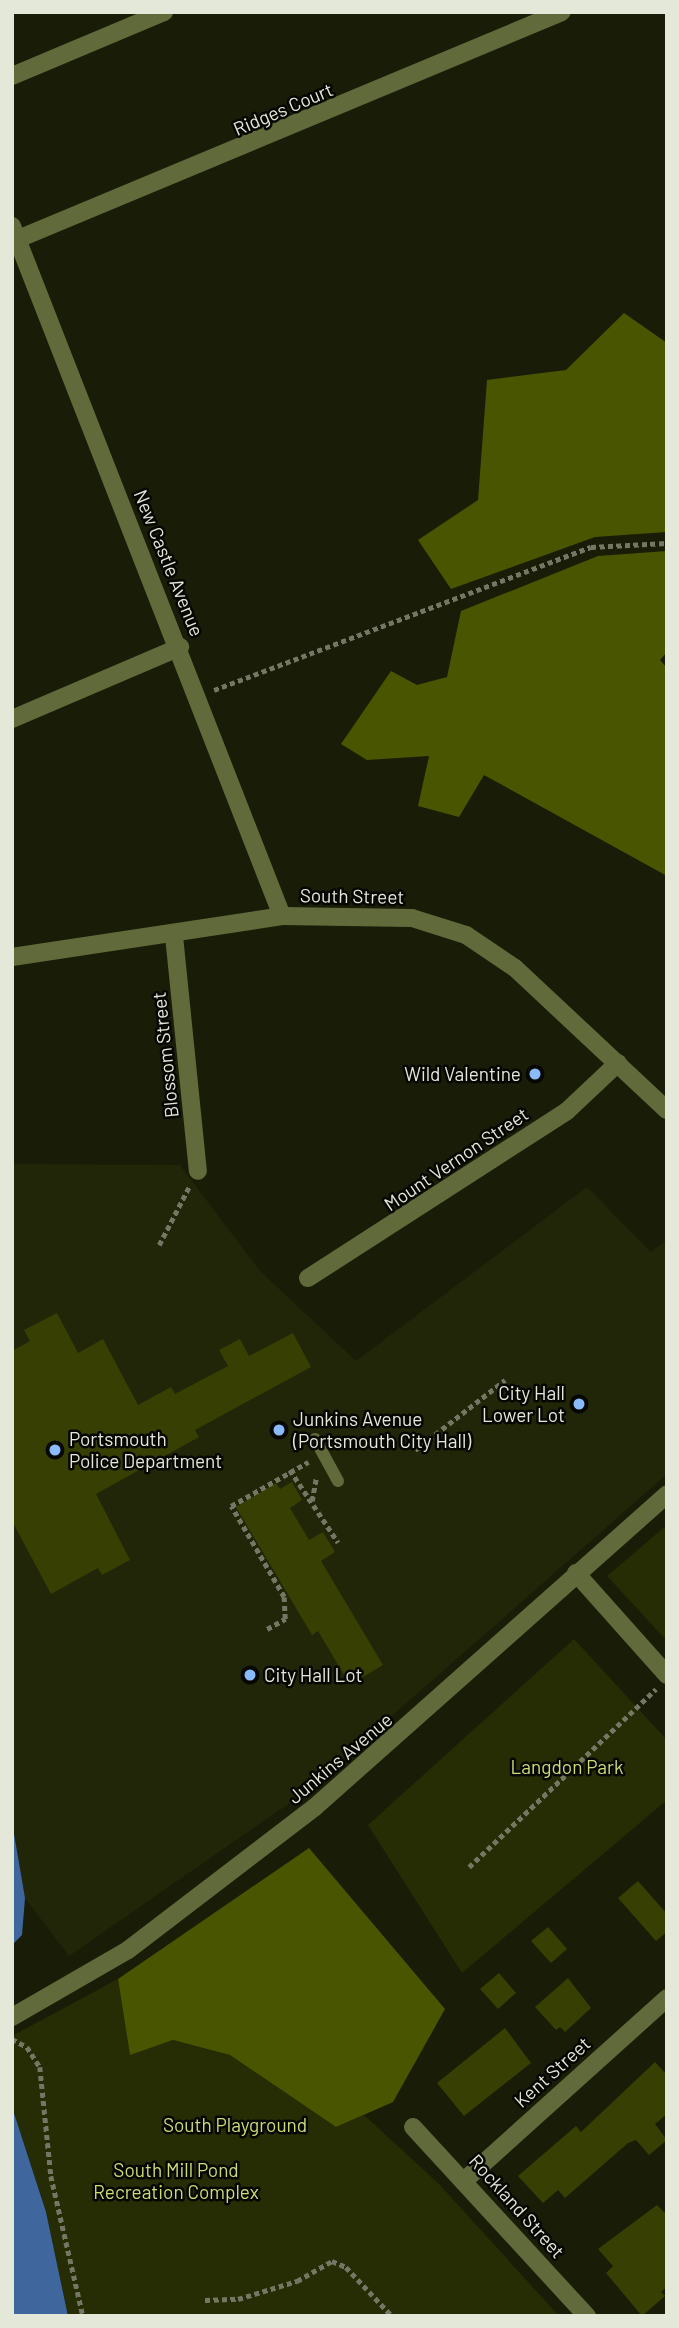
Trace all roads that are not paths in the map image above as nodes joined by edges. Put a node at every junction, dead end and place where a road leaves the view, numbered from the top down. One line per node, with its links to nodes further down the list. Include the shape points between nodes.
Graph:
1 (164, 12): 3 (street)
2 (562, 12): 4 (street, Ridges Court)
3 (12, 76)
4 (15, 233): 5 (street, New Castle Avenue)
5 (180, 647): 6 (street); 7 (street, New Castle Avenue)
6 (12, 719)
7 (282, 916): 8 (street, South Street); 10 (street, South Street, via 381,914 466,935 515,968)
8 (174, 936): 9 (street, South Street); 12 (street, Blossom Street)
9 (12, 957)
10 (618, 1063): 11 (street, South Street); 13 (street, Mount Vernon Street, via 567,1111)
11 (667, 1110)
12 (195, 1176)
13 (308, 1278)
14 (316, 1439): 15 (lane)
15 (338, 1481)
16 (667, 1494): 17 (street, Junkins Avenue)
17 (576, 1573): 18 (street); 20 (street, Junkins Avenue, via 315,1807 128,1950)
18 (667, 1677)
19 (667, 1998): 22 (street, Kent Street)
20 (12, 2017)
21 (412, 2127): 22 (street, Rockland Street)
22 (466, 2179): 23 (street, Rockland Street)
23 (587, 2316)

